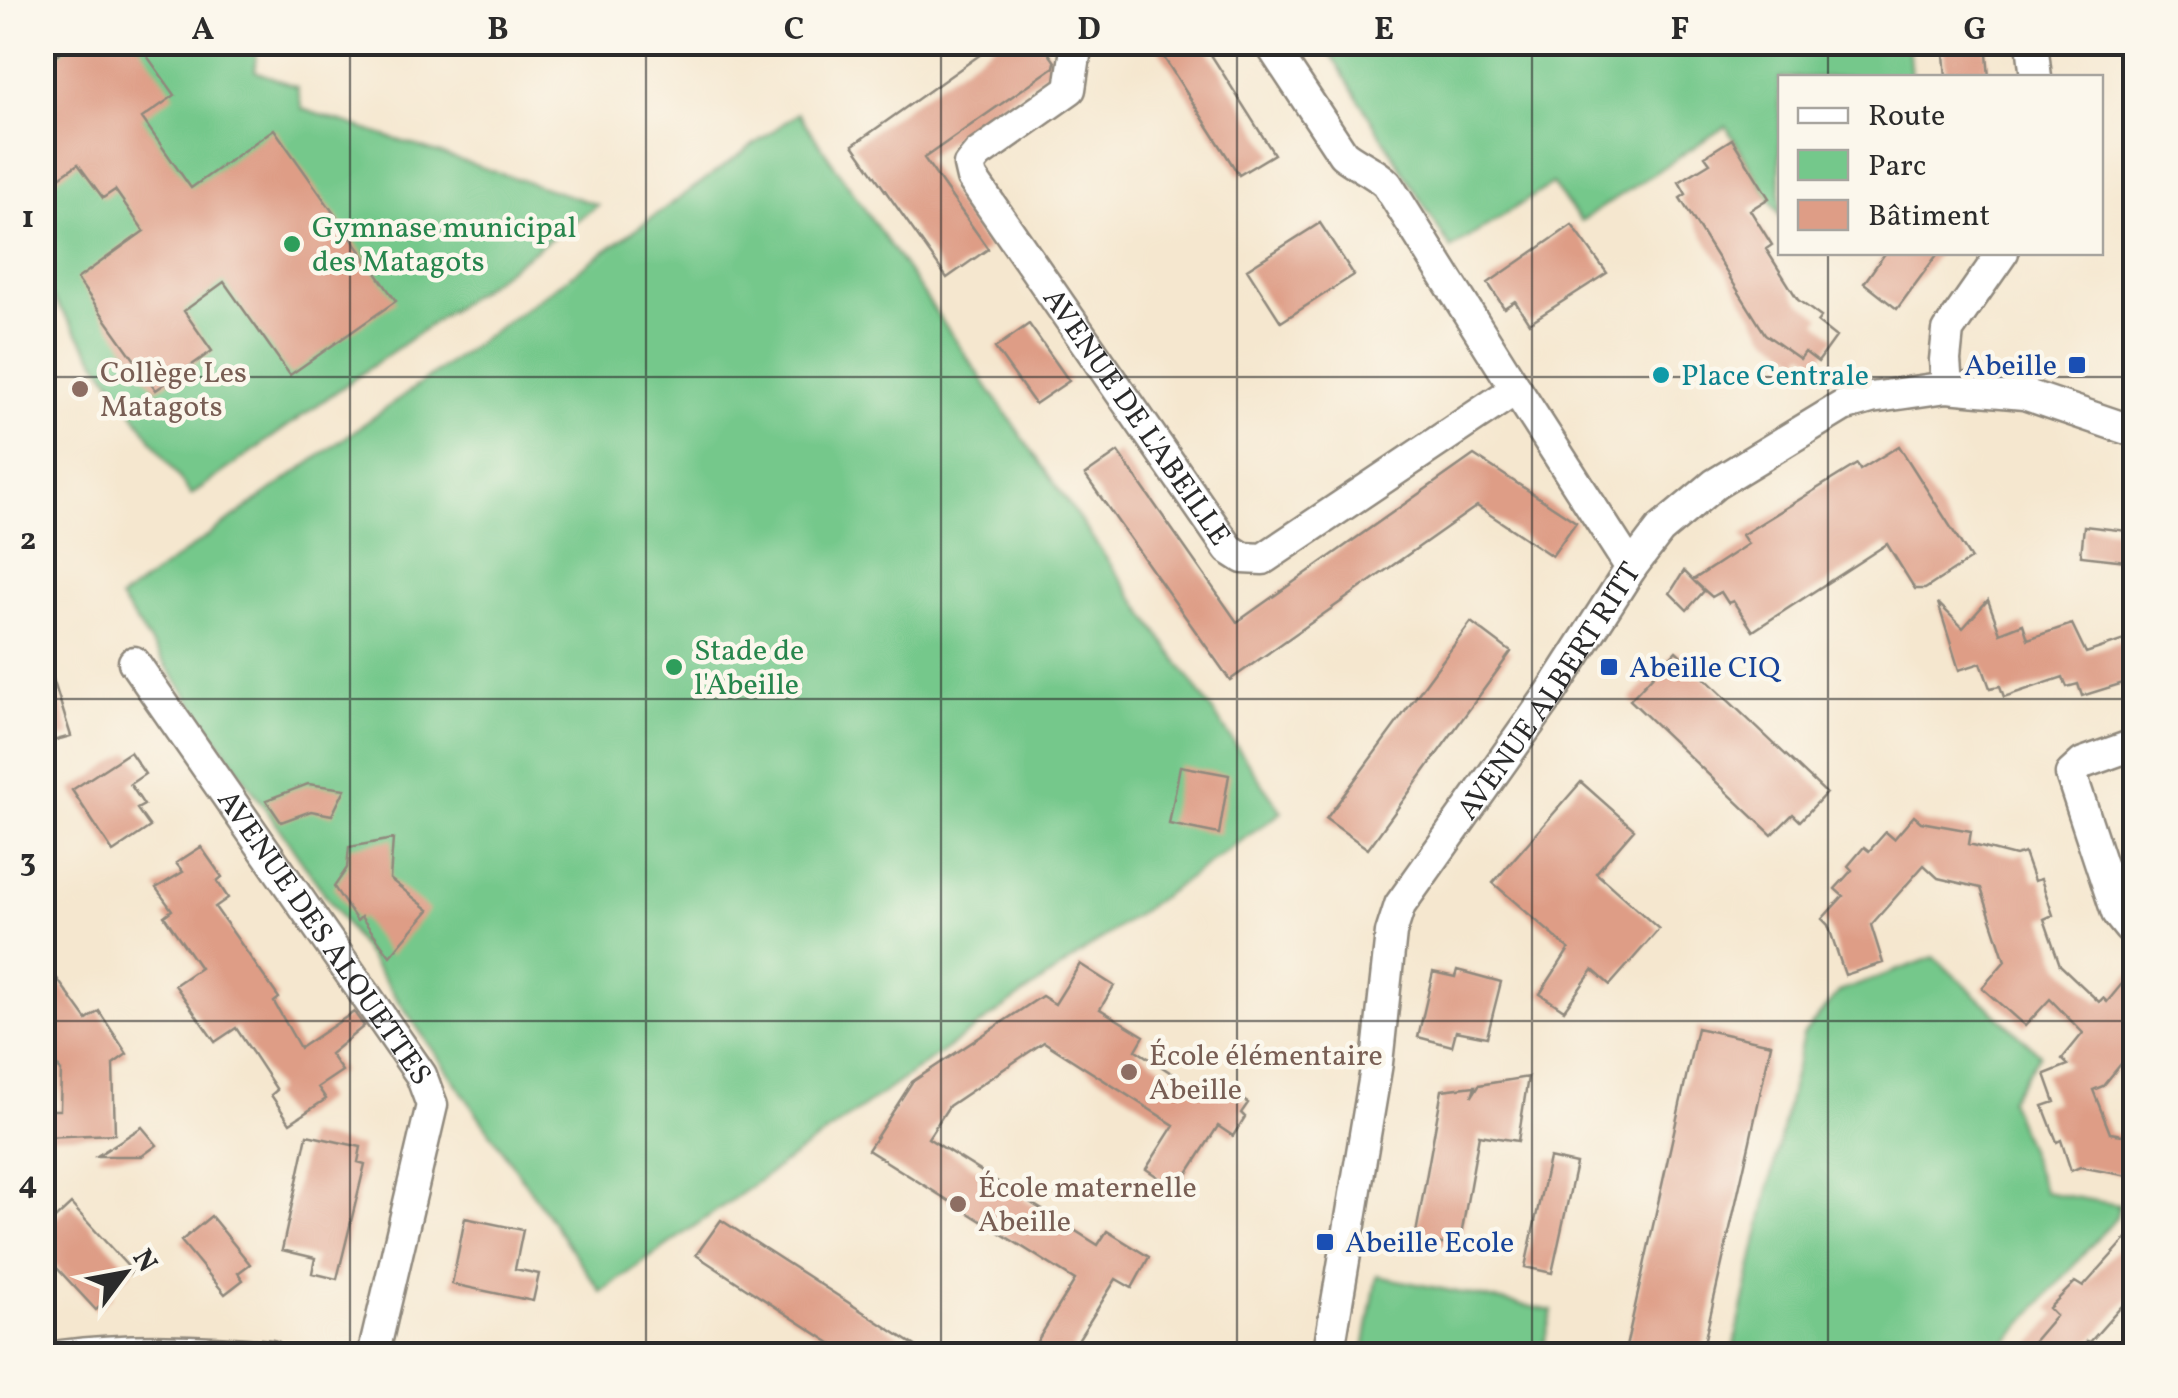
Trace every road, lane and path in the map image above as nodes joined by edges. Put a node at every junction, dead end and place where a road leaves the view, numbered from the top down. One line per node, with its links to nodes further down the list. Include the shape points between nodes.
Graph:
1 (1077, 42): 7 (street, AVENUE DE L'ABEILLE, via 1070,88 978,154 969,166 972,178 1228,549 1263,559)
2 (1269, 42): 7 (street, via 1344,154 1387,184)
3 (2032, 42): 4 (street)
4 (2036, 75)
5 (2000, 255): 6 (street, via 1948,331)
6 (1947, 387): 8 (street, AVENUE ALBERT RITT, via 2024,394); 9 (street, AVENUE ALBERT RITT, via 1871,398 1829,414 1714,484 1660,530)
7 (1516, 389): 9 (street)
8 (2136, 432)
9 (1631, 568): 16 (street, AVENUE ALBERT RITT, via 1400,904)
10 (134, 662): 15 (street, AVENUE DES ALOUETTES, via 421,1075 432,1105)
11 (2136, 744): 12 (street, via 2072,774 2117,913)
12 (2136, 931)
13 (61, 1356): 14 (street)
14 (272, 1356)
15 (373, 1356)
16 (1328, 1356)

